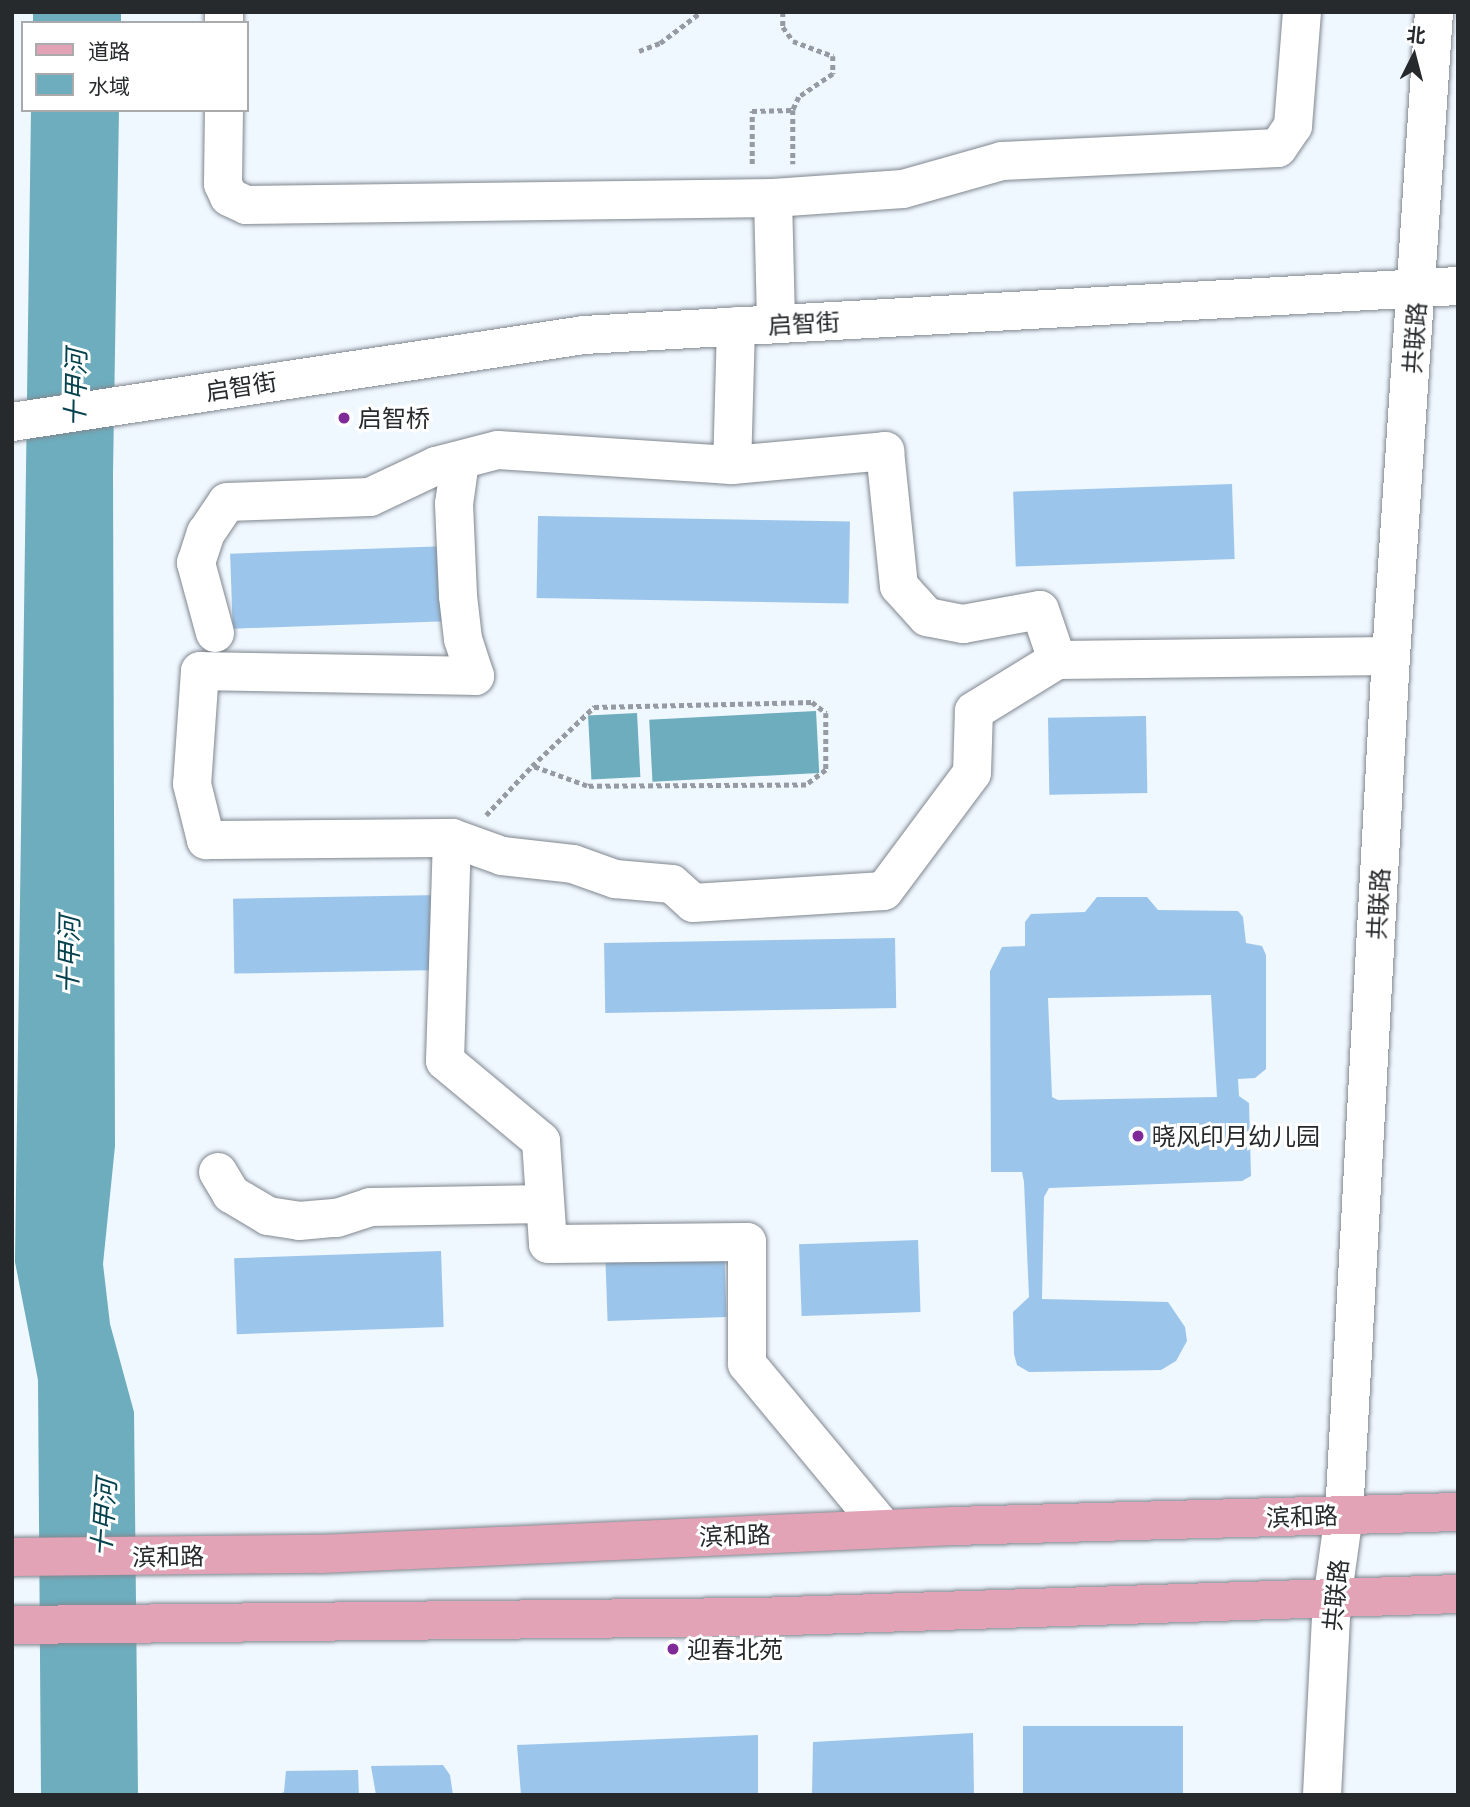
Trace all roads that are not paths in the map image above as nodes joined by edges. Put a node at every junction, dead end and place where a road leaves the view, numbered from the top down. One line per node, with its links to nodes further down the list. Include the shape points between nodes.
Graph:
1 (1303, 12): 4 (street, via 1293,126 1278,148 1002,161 903,189)
2 (1434, 12): 6 (street, 共联路)
3 (224, 112): 4 (street, via 223,184 229,197 246,205)
4 (772, 179): 7 (street)
5 (1458, 286): 6 (street, 启智街)
6 (1417, 289): 7 (street, 启智街); 13 (street, 共联路)
7 (776, 324): 8 (street, 启智街)
8 (736, 326): 9 (street, 启智街, via 584,335); 11 (street)
9 (12, 422)
10 (460, 461): 11 (street, via 498,450); 12 (street, via 436,466 370,497 227,502 206,533 196,563); 15 (street, via 454,504 458,596 463,639 475,676 200,671 192,784 206,840)
11 (732, 465): 14 (street, via 884,450 899,586 927,617 962,624 1040,610)
12 (215, 633)
13 (1391, 656): 14 (street); 19 (street, 共联路)
14 (1057, 660): 15 (street, via 974,710 972,773 884,891 693,903 672,884 615,880 573,864 502,856)
15 (457, 840): 17 (street, via 445,1061 541,1141)
16 (218, 1172): 17 (street, via 232,1194 268,1216 299,1221 337,1218 370,1207)
17 (545, 1204): 20 (street, via 548,1244 747,1242 747,1364)
18 (1458, 1512): 19 (main road, 滨和路)
19 (1344, 1515): 20 (main road, 滨和路); 23 (street, 共联路)
20 (884, 1529): 21 (main road, 滨和路, via 320,1554)
21 (12, 1558)
22 (1458, 1594): 23 (main road)
23 (1332, 1600): 24 (main road, via 757,1617); 25 (street, 共联路)
24 (12, 1625)
25 (1322, 1795)

